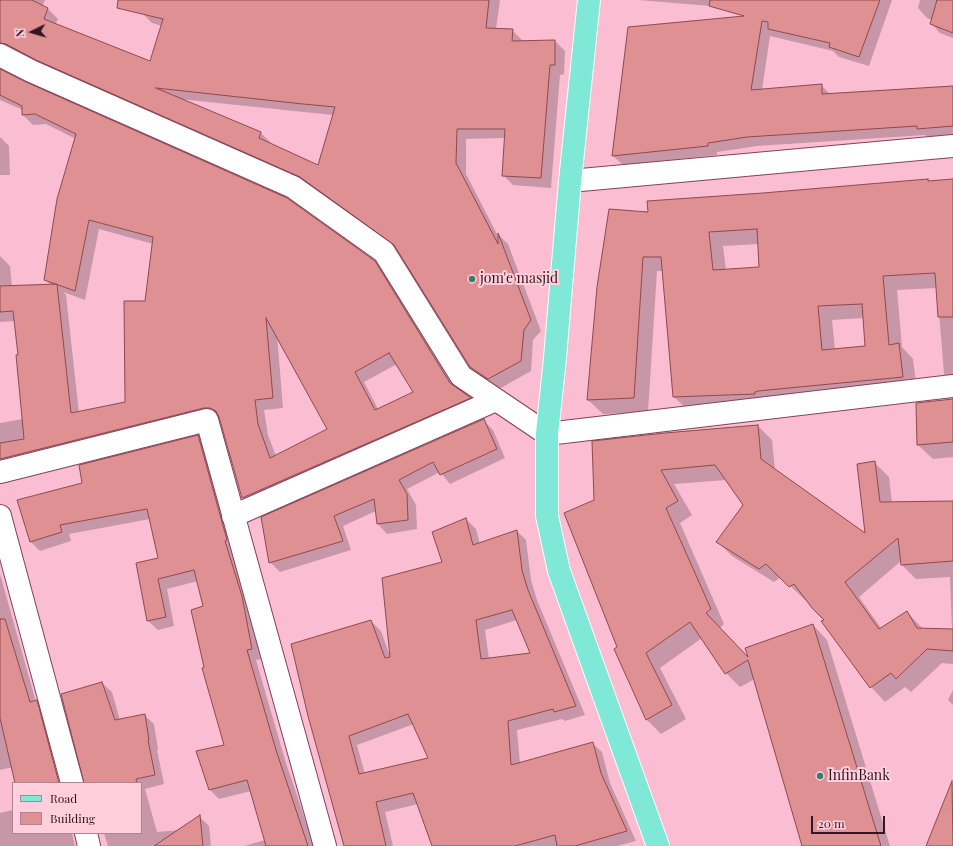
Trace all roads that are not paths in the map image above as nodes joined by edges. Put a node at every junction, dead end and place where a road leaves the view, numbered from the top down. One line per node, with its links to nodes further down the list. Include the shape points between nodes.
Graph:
1 (589, 0): 4 (main road)
2 (0, 55): 6 (street, via 293,187 384,252 461,376)
3 (953, 146): 4 (street)
4 (570, 181): 7 (main road)
5 (953, 386): 7 (street)
6 (496, 400): 7 (street); 10 (street)
7 (547, 434): 15 (main road, via 547,516 559,571)
8 (0, 472): 10 (street, via 207,420)
9 (0, 516): 11 (street)
10 (233, 516): 14 (street)
11 (72, 782)
12 (86, 834): 13 (street)
13 (89, 846)
14 (325, 846)
15 (658, 846)

